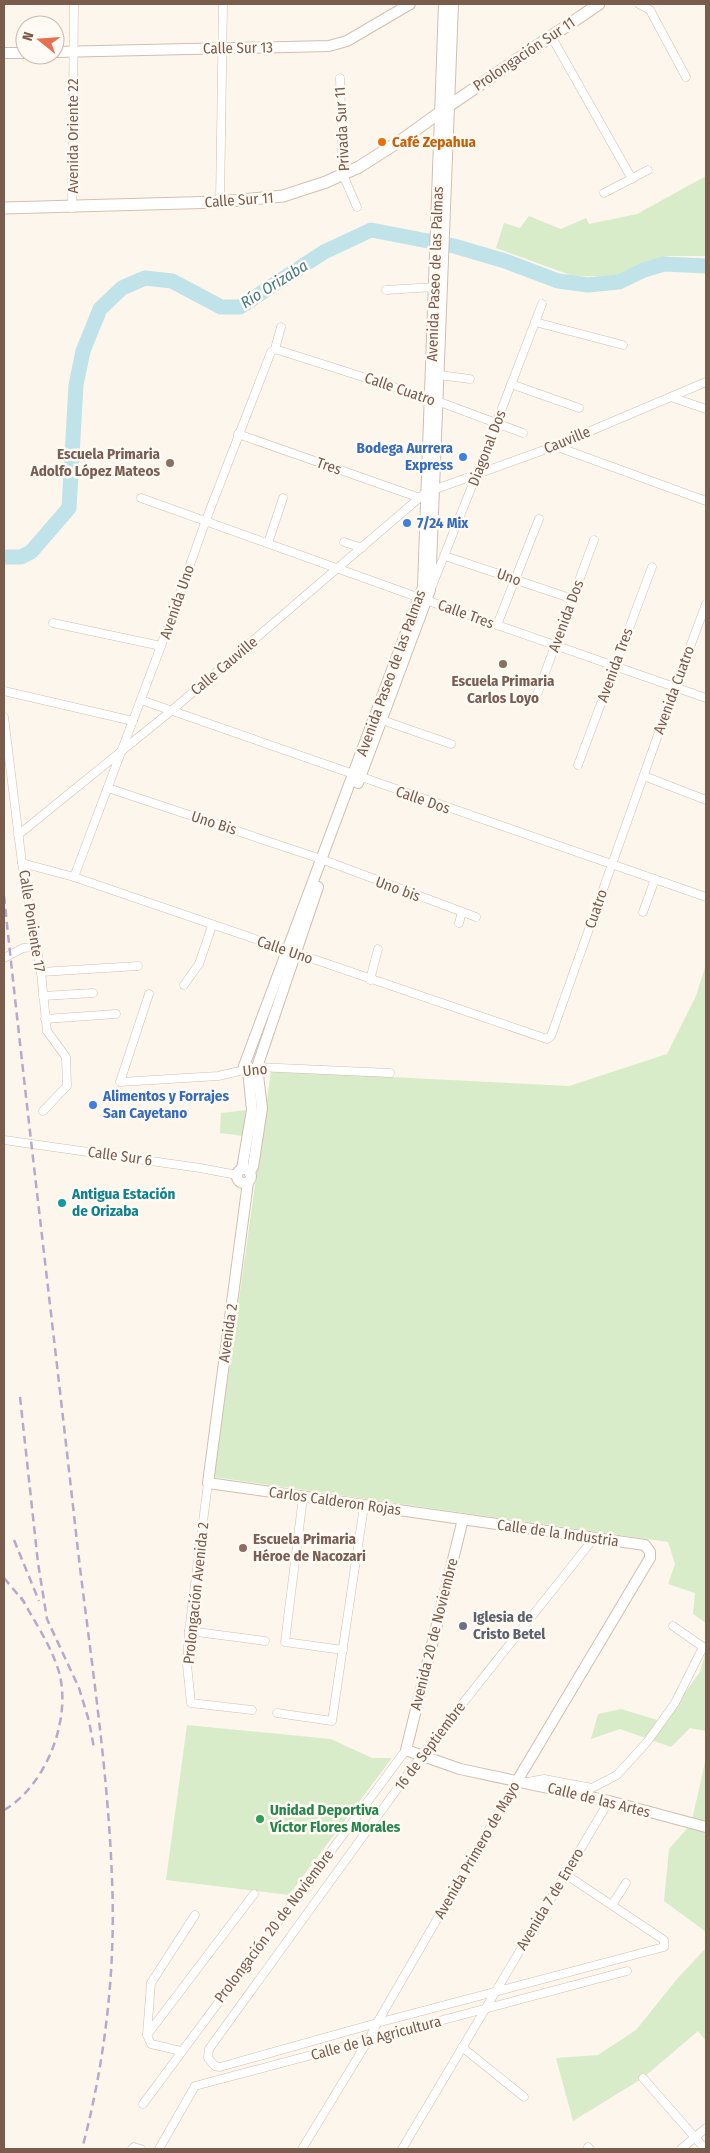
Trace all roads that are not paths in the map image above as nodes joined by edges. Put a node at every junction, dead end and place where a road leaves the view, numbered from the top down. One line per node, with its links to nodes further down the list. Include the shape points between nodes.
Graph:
1 (74, 4): 12 (street, Avenida Oriente 22)
2 (223, 4): 10 (street)
3 (410, 4): 10 (street, Calle Sur 13, via 347,41 329,46)
4 (444, 4): 15 (street, Avenida Paseo de las Palmas)
5 (453, 4): 15 (street, Avenida Paseo de las Palmas)
6 (598, 4): 9 (main road, Prolongación Sur 11)
7 (639, 4): 8 (street)
8 (652, 7): 14 (street)
9 (551, 36): 15 (main road, Prolongación Sur 11); 18 (street)
10 (222, 49): 12 (street, Calle Sur 13); 20 (street)
11 (65, 51): 12 (street, Calle Sur 13)
12 (73, 51): 23 (street, Avenida Oriente 22)
13 (340, 78): 17 (street, Privada Sur 11)
14 (686, 78)
15 (446, 108): 17 (main road, Calle Sur 11, via 403,140); 24 (street, Avenida Paseo de las Palmas)
16 (648, 170): 18 (street)
17 (343, 175): 20 (main road, Calle Sur 11, via 283,196); 21 (street, Privada Sur 11)
18 (632, 179): 19 (street)
19 (604, 193)
20 (220, 202): 23 (main road, Calle Sur 11)
21 (357, 207)
22 (4, 208): 23 (main road, Calle Sur 11)
23 (72, 208)
24 (440, 260): 25 (street, Avenida Paseo de las Palmas); 32 (street, Avenida Paseo de las Palmas)
25 (435, 287): 26 (street); 37 (street, Avenida Paseo de las Palmas)
26 (386, 290)
27 (542, 304): 28 (street, Diagonal Dos)
28 (535, 322): 30 (street); 35 (street, Diagonal Dos)
29 (281, 327): 31 (street, Avenida Uno)
30 (623, 345)
31 (275, 349): 37 (street, Calle Cuatro); 42 (street, Avenida Uno)
32 (439, 375): 33 (street); 37 (street, Avenida Paseo de las Palmas)
33 (470, 379)
34 (706, 382): 36 (street, Cauville)
35 (511, 384): 38 (street); 40 (street, Diagonal Dos)
36 (671, 397): 39 (street); 43 (street, Cauville)
37 (434, 400): 40 (street, Calle Cuatro); 45 (street, Avenida Paseo de las Palmas)
38 (579, 408)
39 (706, 409)
40 (496, 423): 41 (street, Calle Cuatro); 44 (street, Diagonal Dos)
41 (523, 433)
42 (238, 434): 45 (street, Tres); 50 (street, Avenida Uno)
43 (555, 446): 44 (street, Cauville); 48 (street)
44 (476, 476): 45 (street, Cauville); 55 (street, Diagonal Dos)
45 (426, 494): 54 (street, Calle Cauville); 59 (street, Avenida Paseo de las Palmas)
46 (141, 498): 50 (street, Calle Tres)
47 (283, 498): 53 (street)
48 (706, 501)
49 (538, 519): 58 (street)
50 (206, 520): 53 (street, Calle Tres); 65 (street, Avenida Uno)
51 (594, 540): 60 (street, Avenida Dos)
52 (344, 542): 54 (street)
53 (268, 543): 57 (street, Calle Tres)
54 (362, 548): 57 (street, Calle Cauville)
55 (445, 556): 58 (street, Uno); 59 (street, Diagonal Dos)
56 (652, 567): 66 (street, Avenida Tres)
57 (339, 568): 59 (street, Calle Tres); 72 (street, Calle Cauville)
58 (514, 579): 60 (street, Uno); 63 (street)
59 (426, 596): 63 (street, Calle Tres); 74 (street, Avenida Paseo de las Palmas); 80 (street, Avenida Paseo de las Palmas)
60 (573, 599): 64 (street, Avenida Dos)
61 (706, 604): 67 (street, Avenida Cuatro)
62 (53, 623): 65 (street)
63 (497, 625): 64 (street, Calle Tres)
64 (556, 645): 66 (street, Calle Tres); 69 (street, Avenida Dos)
65 (161, 646): 71 (street, Avenida Uno)
66 (615, 665): 67 (street, Calle Tres); 78 (street, Avenida Tres)
67 (675, 687): 70 (street, Calle Tres); 79 (street, Avenida Cuatro)
68 (4, 691): 75 (street)
69 (538, 692)
70 (706, 698)
71 (141, 700): 72 (street, Calle Dos); 75 (street, Avenida Uno)
72 (171, 711): 77 (street, Calle Cauville); 80 (street, Calle Dos)
73 (4, 717): 83 (street, Calle Poniente 17)
74 (382, 720): 76 (street); 80 (street, Avenida Paseo de las Palmas)
75 (133, 721): 77 (street, Avenida Uno)
76 (451, 744)
77 (121, 753): 81 (street, Avenida Uno); 83 (street, Calle Cauville)
78 (578, 765)
79 (644, 776): 82 (street); 86 (street, Cuatro)
80 (357, 777): 84 (street, Avenida Paseo de las Palmas); 86 (street, Calle Dos)
81 (108, 788): 84 (street, Uno Bis); 87 (street, Avenida Uno)
82 (706, 800)
83 (18, 834): 85 (street, Calle Poniente 17)
84 (323, 861): 90 (street, Uno bis); 97 (street, Avenida Paseo de las Palmas)
85 (22, 863): 87 (street, Calle Uno); 95 (street, Calle Poniente 17)
86 (612, 864): 88 (street, Calle Dos); 108 (street, Cuatro, via 551,1036)
87 (74, 877): 94 (street, Calle Uno)
88 (654, 879): 89 (street, Calle Dos); 91 (street)
89 (706, 897)
90 (462, 912): 92 (street, Uno bis); 93 (street)
91 (643, 912)
92 (476, 917)
93 (459, 923)
94 (212, 926): 97 (street, Calle Uno); 102 (street, via 199,964)
95 (35, 947): 98 (street, via 23,948); 100 (street, Calle Poniente 17)
96 (378, 949): 101 (street)
97 (290, 952): 101 (street, Calle Uno); 109 (street, Avenida Paseo de las Palmas)
98 (4, 958)
99 (138, 966): 100 (street)
100 (41, 972): 105 (street, Calle Poniente 17)
101 (370, 980): 108 (street, Calle Uno)
102 (184, 985)
103 (93, 993): 105 (street)
104 (149, 994): 109 (street, Uno, via 120,1082 218,1076)
105 (42, 996): 107 (street, Calle Poniente 17)
106 (116, 1014): 107 (street)
107 (45, 1019): 111 (street, Calle Poniente 17, via 47,1031 66,1057 67,1086)
108 (547, 1039)
109 (253, 1068): 110 (street, Uno); 113 (street, Avenida Paseo de las Palmas, via 262,1108 253,1167)
110 (390, 1073)
111 (42, 1110)
112 (4, 1140): 113 (street, Calle Sur 6)
113 (244, 1175): 114 (street, Avenida 2)
114 (208, 1483): 115 (street, Carlos Calderon Rojas); 121 (street, Prolongación Avenida 2)
115 (303, 1497): 116 (street, Carlos Calderon Rojas); 123 (street, via 285,1642)
116 (364, 1506): 117 (street, Carlos Calderon Rojas); 123 (street)
117 (463, 1519): 118 (street, Calle de la Industria); 126 (street, Avenida 20 de Noviembre)
118 (594, 1538): 119 (street, Calle de la Industria, via 645,1545); 127 (street, 16 de Septiembre)
119 (650, 1552): 128 (street, Avenida Primero de Mayo, via 650,1558)
120 (673, 1626): 128 (street, via 704,1647 675,1703 647,1742 617,1775 592,1788 544,1779)
121 (189, 1631): 122 (street); 124 (street, Prolongación Avenida 2, via 187,1665 192,1703)
122 (265, 1641)
123 (344, 1650): 125 (street, via 332,1721)
124 (252, 1710)
125 (277, 1713)
126 (406, 1750): 127 (street, Calle de las Artes); 141 (street, Prolongación 20 de Noviembre)
127 (421, 1756): 128 (street, Calle de las Artes, via 460,1769); 142 (street, 16 de Septiembre, via 209,2049)
128 (520, 1782): 129 (street, Calle de las Artes); 138 (street, Avenida Primero de Mayo)
129 (609, 1802): 130 (street, Calle de las Artes); 131 (street, Avenida 7 de Enero)
130 (706, 1827)
131 (565, 1874): 134 (street); 137 (street, Avenida 7 de Enero)
132 (626, 1883): 134 (street)
133 (254, 1894): 139 (street)
134 (612, 1905): 137 (street, Calle de la Agricultura, via 664,1940 665,1944 661,1948)
135 (195, 1914): 139 (street, via 151,1983)
136 (627, 1971): 137 (street, Calle de la Agricultura)
137 (489, 2001): 138 (street, Calle de la Agricultura); 138 (street, Calle de la Agricultura); 140 (street, Avenida 7 de Enero)
138 (372, 2032): 142 (street, Calle de la Agricultura, via 220,2067); 148 (street, Calle de la Agricultura, via 195,2086); 149 (street, Avenida Primero de Mayo)
139 (147, 2035): 141 (street, via 151,2044)
140 (462, 2047): 144 (street); 150 (street, Avenida 7 de Enero)
141 (181, 2052): 145 (street, Prolongación 20 de Noviembre)
142 (208, 2058)
143 (643, 2078): 147 (street)
144 (524, 2096)
145 (143, 2104)
146 (706, 2128): 147 (street)
147 (694, 2137): 151 (street); 152 (street)
148 (159, 2149)
149 (302, 2149)
150 (402, 2149)
151 (681, 2149)
152 (705, 2149)

